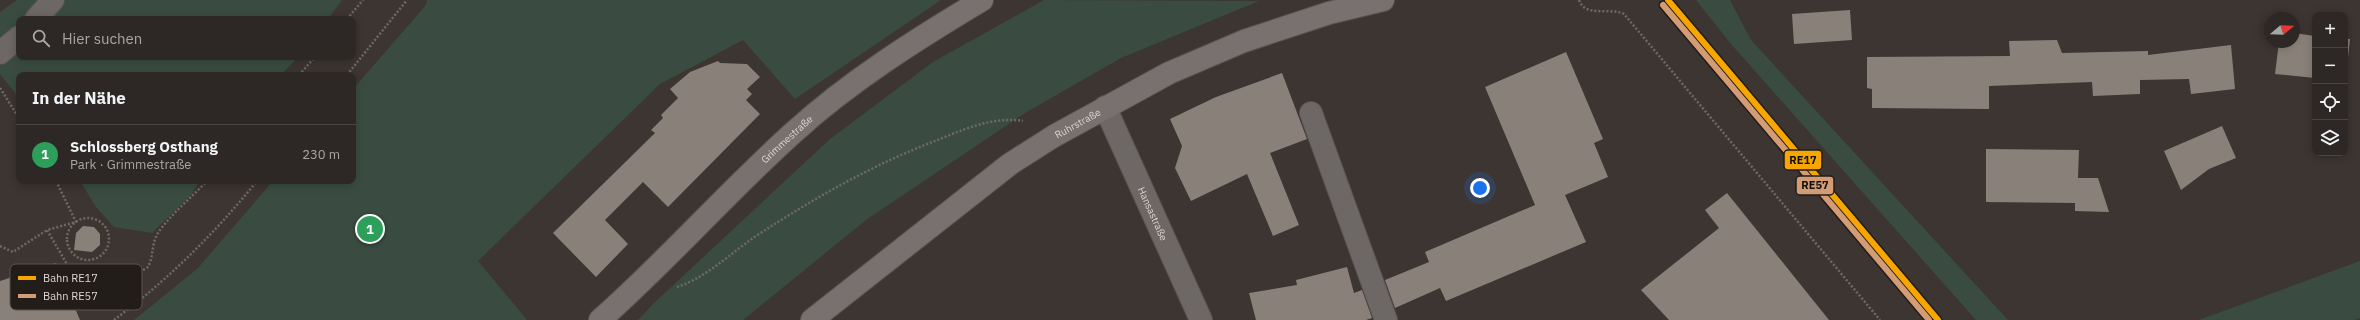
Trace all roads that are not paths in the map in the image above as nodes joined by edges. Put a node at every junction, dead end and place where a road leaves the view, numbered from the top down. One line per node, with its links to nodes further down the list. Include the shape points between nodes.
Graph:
1 (53, 0): 4 (street)
2 (982, 0): 9 (main road, Grimmestraße, via 918,39 832,100 794,132)
3 (1382, 0): 7 (main road, Ruhrstraße, via 1329,13 1244,41 1169,73)
4 (39, 16)
5 (16, 40): 6 (street)
6 (0, 53)
7 (1105, 108): 10 (main road, Ruhrstraße, via 1010,164); 11 (street, Hansastraße)
8 (1311, 113): 12 (street)
9 (607, 314)
10 (812, 320)
11 (1201, 320)
12 (1386, 320)

